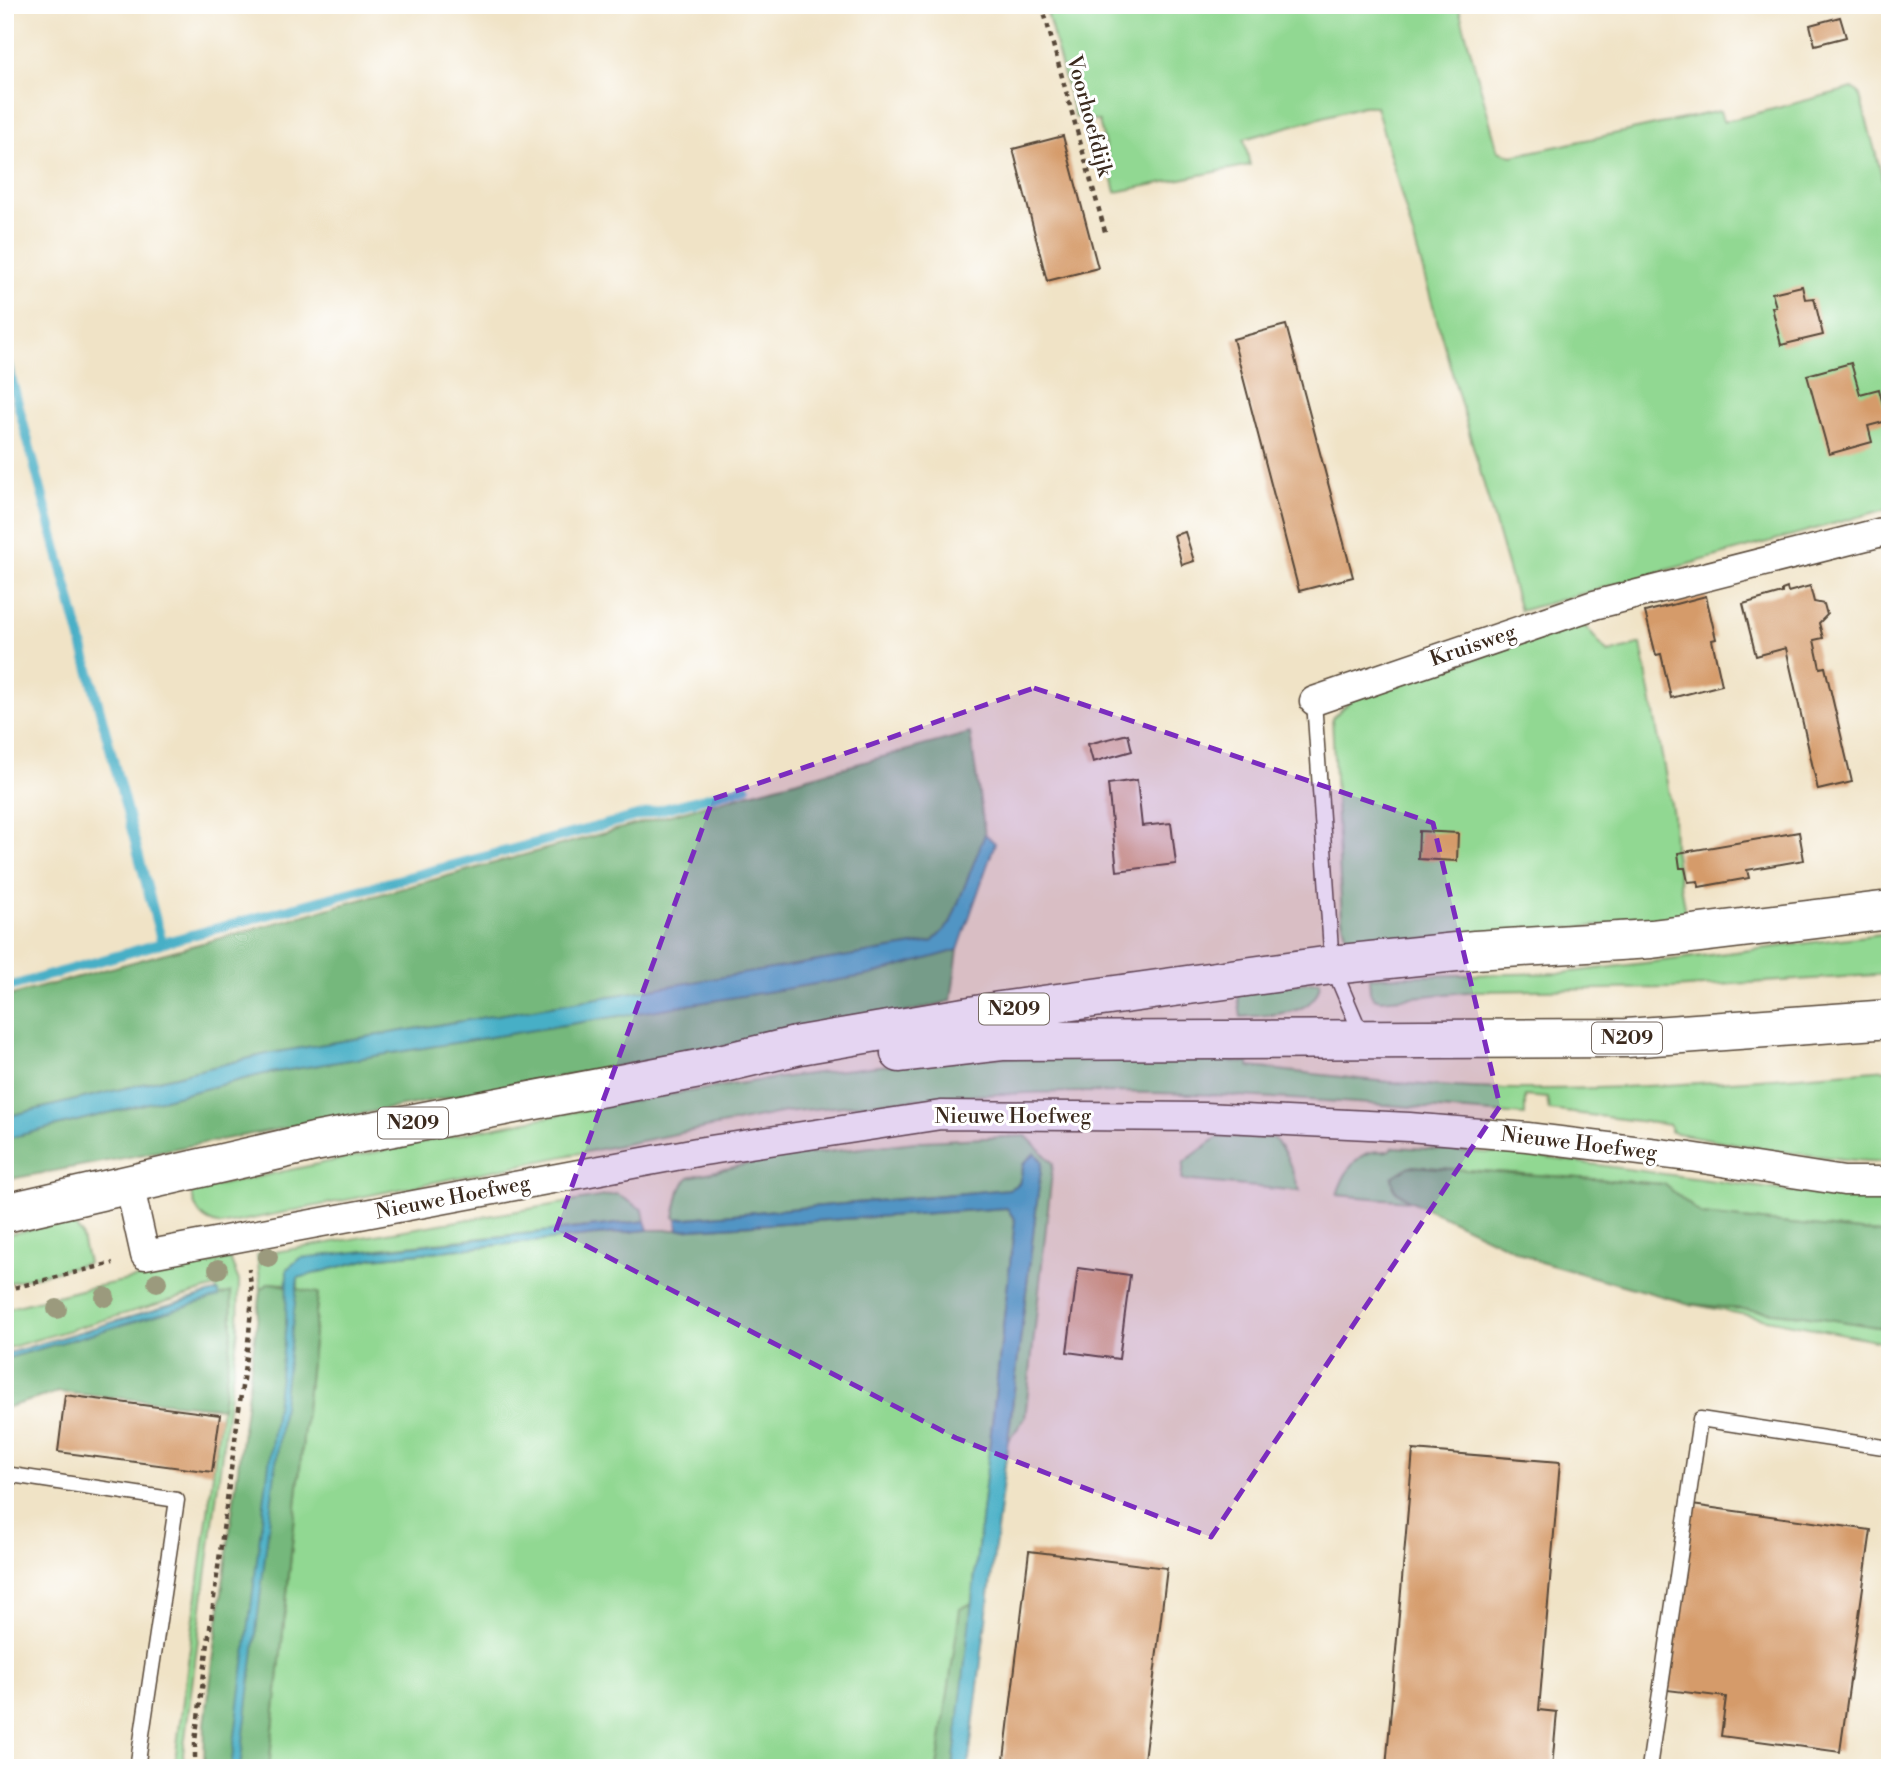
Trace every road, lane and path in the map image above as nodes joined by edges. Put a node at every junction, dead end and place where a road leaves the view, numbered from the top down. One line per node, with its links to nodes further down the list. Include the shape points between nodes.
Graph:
1 (1042, 5): 2 (path, Voorhoefdijk)
2 (1106, 235)
3 (1890, 530): 4 (street, Kruisweg, via 1594,605)
4 (1314, 701): 6 (lane, Kruisweg)
5 (1890, 909): 6 (main road, N209, via 1651,939)
6 (1332, 965): 8 (lane, Kruisweg); 9 (main road, N209, via 1000,1011 800,1045)
7 (1890, 1019): 8 (main road, N209, via 1626,1038)
8 (1363, 1040): 9 (main road, N209, via 1004,1041 804,1063)
9 (699, 1069): 11 (main road, N209, via 379,1129)
10 (1890, 1181): 13 (street, Nieuwe Hoefweg, via 1844,1181 1527,1137 1205,1117 941,1115 697,1152)
11 (129, 1183): 12 (main road, N209); 13 (street)
12 (5, 1213)
13 (145, 1255): 15 (path)
14 (249, 1272): 19 (path, via 248,1334)
15 (5, 1290)
16 (1890, 1448): 20 (lane, via 1700,1419)
17 (5, 1474): 18 (lane, via 177,1500)
18 (137, 1768)
19 (195, 1768)
20 (1649, 1768)

